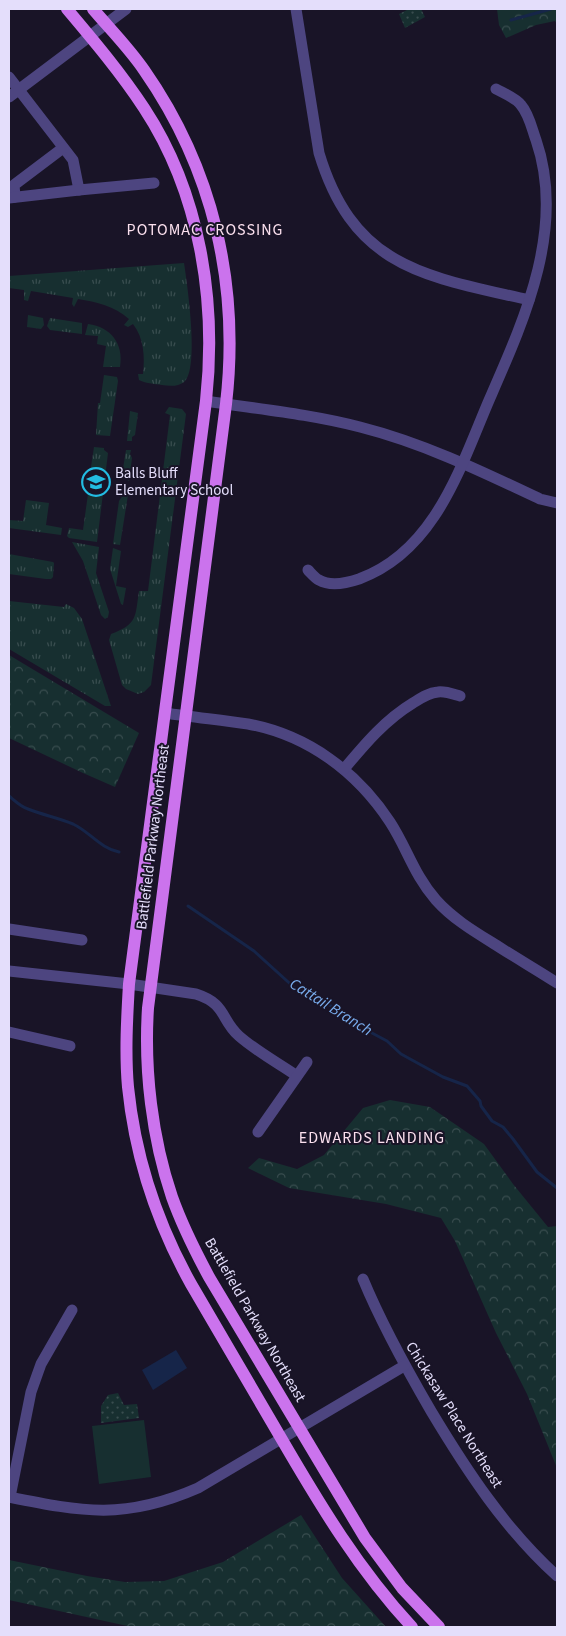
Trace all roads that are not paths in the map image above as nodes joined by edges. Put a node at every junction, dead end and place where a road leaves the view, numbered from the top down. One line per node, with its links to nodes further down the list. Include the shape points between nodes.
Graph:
1 (67, 9): 6 (main road, Battlefield Parkway Northeast)
2 (93, 9): 5 (main road, Battlefield Parkway Northeast)
3 (126, 9): 5 (street)
4 (296, 9): 14 (street, via 319,153 334,194 355,224 370,241 408,267 427,275)
5 (106, 24): 6 (street); 16 (main road, Battlefield Parkway Northeast, via 165,102 196,164 207,196 222,251 228,291 230,352)
6 (90, 35): 9 (street); 15 (main road, Battlefield Parkway Northeast, via 154,124 187,201 207,292 210,339)
7 (9, 77): 9 (street)
8 (496, 88): 14 (street, via 521,105 532,126 544,168 548,212 546,236)
9 (13, 93): 10 (street)
10 (63, 148): 12 (street, via 73,160); 13 (street, via 14,185)
11 (154, 183): 12 (street)
12 (79, 190): 13 (street)
13 (12, 198)
14 (529, 300): 17 (street)
15 (206, 401): 16 (street); 21 (main road, Battlefield Parkway Northeast)
16 (226, 404): 17 (street, via 361,427 425,447); 22 (main road, Battlefield Parkway Northeast)
17 (462, 463): 18 (street, via 540,499); 19 (street, via 430,524 403,554 386,566 369,575 337,584 319,580)
18 (557, 503)
19 (308, 570)
20 (460, 696): 23 (street, via 438,692 408,706 377,731)
21 (165, 713): 22 (street); 28 (main road, Battlefield Parkway Northeast)
22 (186, 716): 23 (street, via 275,731 317,750); 29 (main road, Battlefield Parkway Northeast)
23 (344, 769): 27 (street, via 378,804 413,868 437,901 467,927)
24 (9, 929): 25 (street)
25 (82, 940)
26 (9, 971): 28 (street)
27 (557, 983)
28 (129, 984): 29 (street); 39 (main road, Battlefield Parkway Northeast, via 128,1086 138,1146 155,1207 179,1264)
29 (150, 988): 33 (street, via 196,994 210,1000 222,1010 231,1029 241,1038); 38 (main road, Battlefield Parkway Northeast, via 148,1074 159,1149 172,1197 209,1277)
30 (9, 1032): 31 (street)
31 (70, 1046)
32 (307, 1062): 33 (street)
33 (297, 1076): 34 (street)
34 (258, 1132)
35 (363, 1279): 37 (street, Chickasaw Place Northeast)
36 (72, 1310): 40 (street, via 40,1364)
37 (404, 1366): 38 (street); 41 (street, Chickasaw Place Northeast, via 474,1481 520,1539)
38 (300, 1429): 39 (street); 43 (main road, Battlefield Parkway Northeast, via 365,1538 402,1588)
39 (282, 1439): 40 (street, via 198,1488 155,1504 88,1511); 42 (main road, Battlefield Parkway Northeast, via 346,1546 385,1598)
40 (9, 1497)
41 (557, 1576)
42 (412, 1627)
43 (440, 1627)

